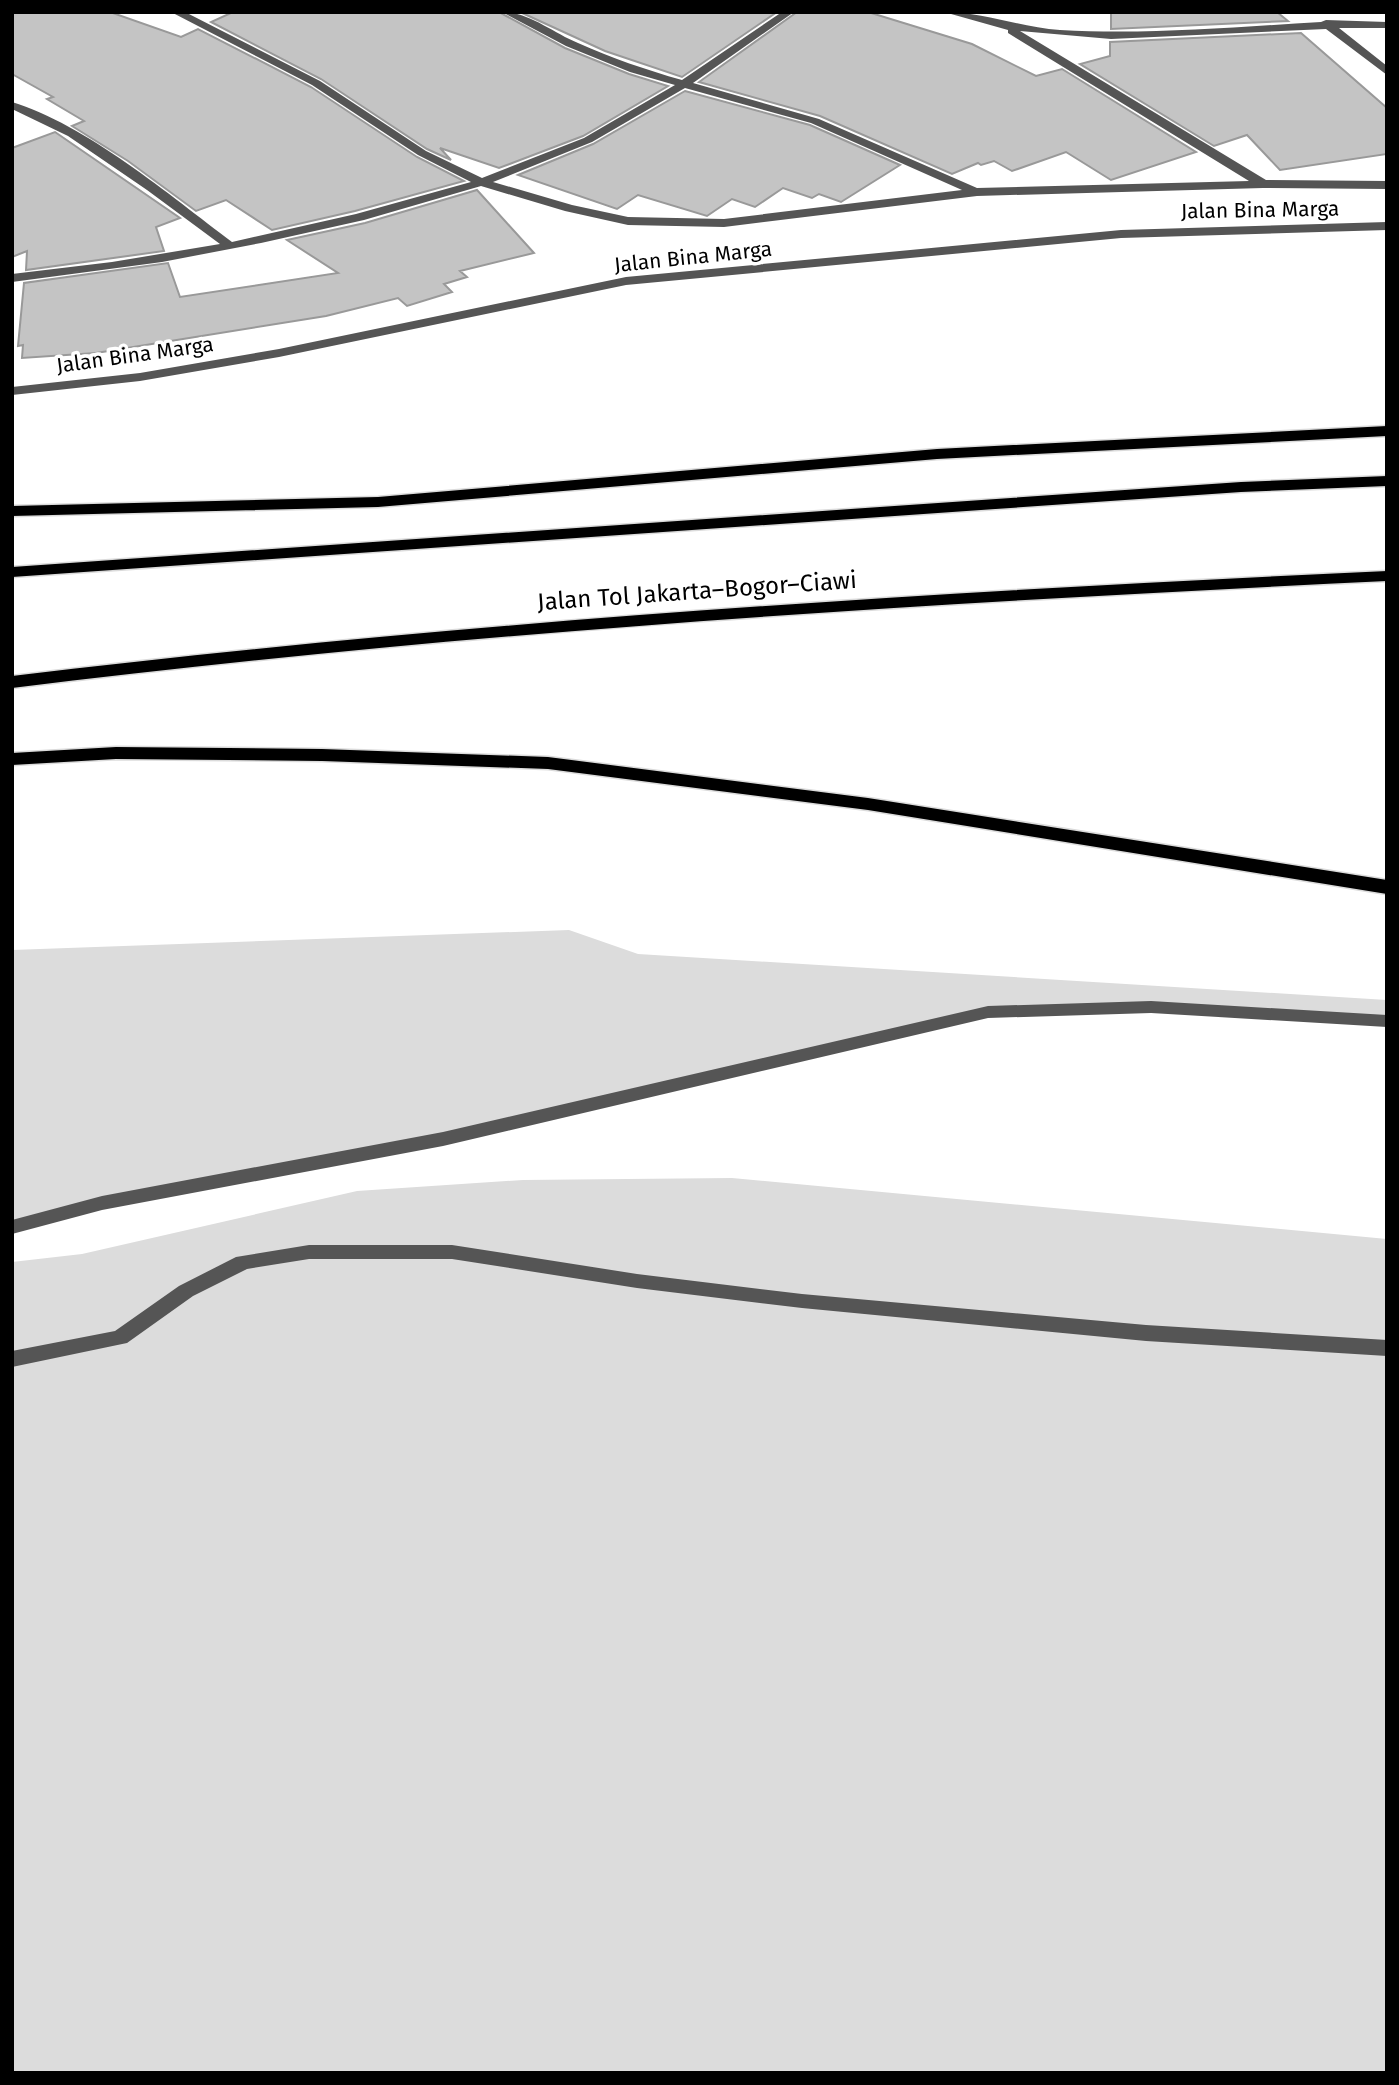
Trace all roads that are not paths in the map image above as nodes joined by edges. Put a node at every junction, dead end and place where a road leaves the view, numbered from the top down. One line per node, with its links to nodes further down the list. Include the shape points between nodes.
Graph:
1 (176, 12): 11 (street, via 316,83 422,153)
2 (507, 12): 9 (street, via 634,70)
3 (789, 12): 9 (street)
4 (949, 12): 7 (street)
5 (1325, 23): 6 (street); 7 (street, via 1175,34); 8 (street)
6 (1387, 25)
7 (1009, 29): 12 (street)
8 (1387, 72)
9 (684, 83): 11 (street, via 587,140); 14 (street, via 815,121)
10 (12, 105): 16 (street, via 72,134)
11 (483, 183): 14 (street, via 628,221 724,223); 16 (street, via 335,224)
12 (1263, 184): 13 (street); 14 (street)
13 (1387, 185)
14 (977, 192)
15 (1387, 226): 18 (street, Jalan Bina Marga, via 1121,233 626,281 279,353 141,377)
16 (229, 246): 17 (street)
17 (12, 278)
18 (12, 391)
19 (1387, 431): 21 (highway, via 937,454 378,502)
20 (1387, 481): 22 (highway, via 1227,488)
21 (12, 511)
22 (12, 572)
23 (1387, 576): 24 (highway, Jalan Tol Jakarta–Bogor–Ciawi, via 736,610 418,638)
24 (12, 682)
25 (12, 759): 26 (highway, via 116,753 548,763 868,804)
26 (1387, 887)
27 (1387, 1021): 28 (street, via 1151,1007 988,1012 443,1139 102,1203)
28 (12, 1227)
29 (1387, 1348): 30 (street, via 1146,1333 802,1301 452,1252 309,1252 243,1262 186,1291 120,1338)
30 (12, 1359)

